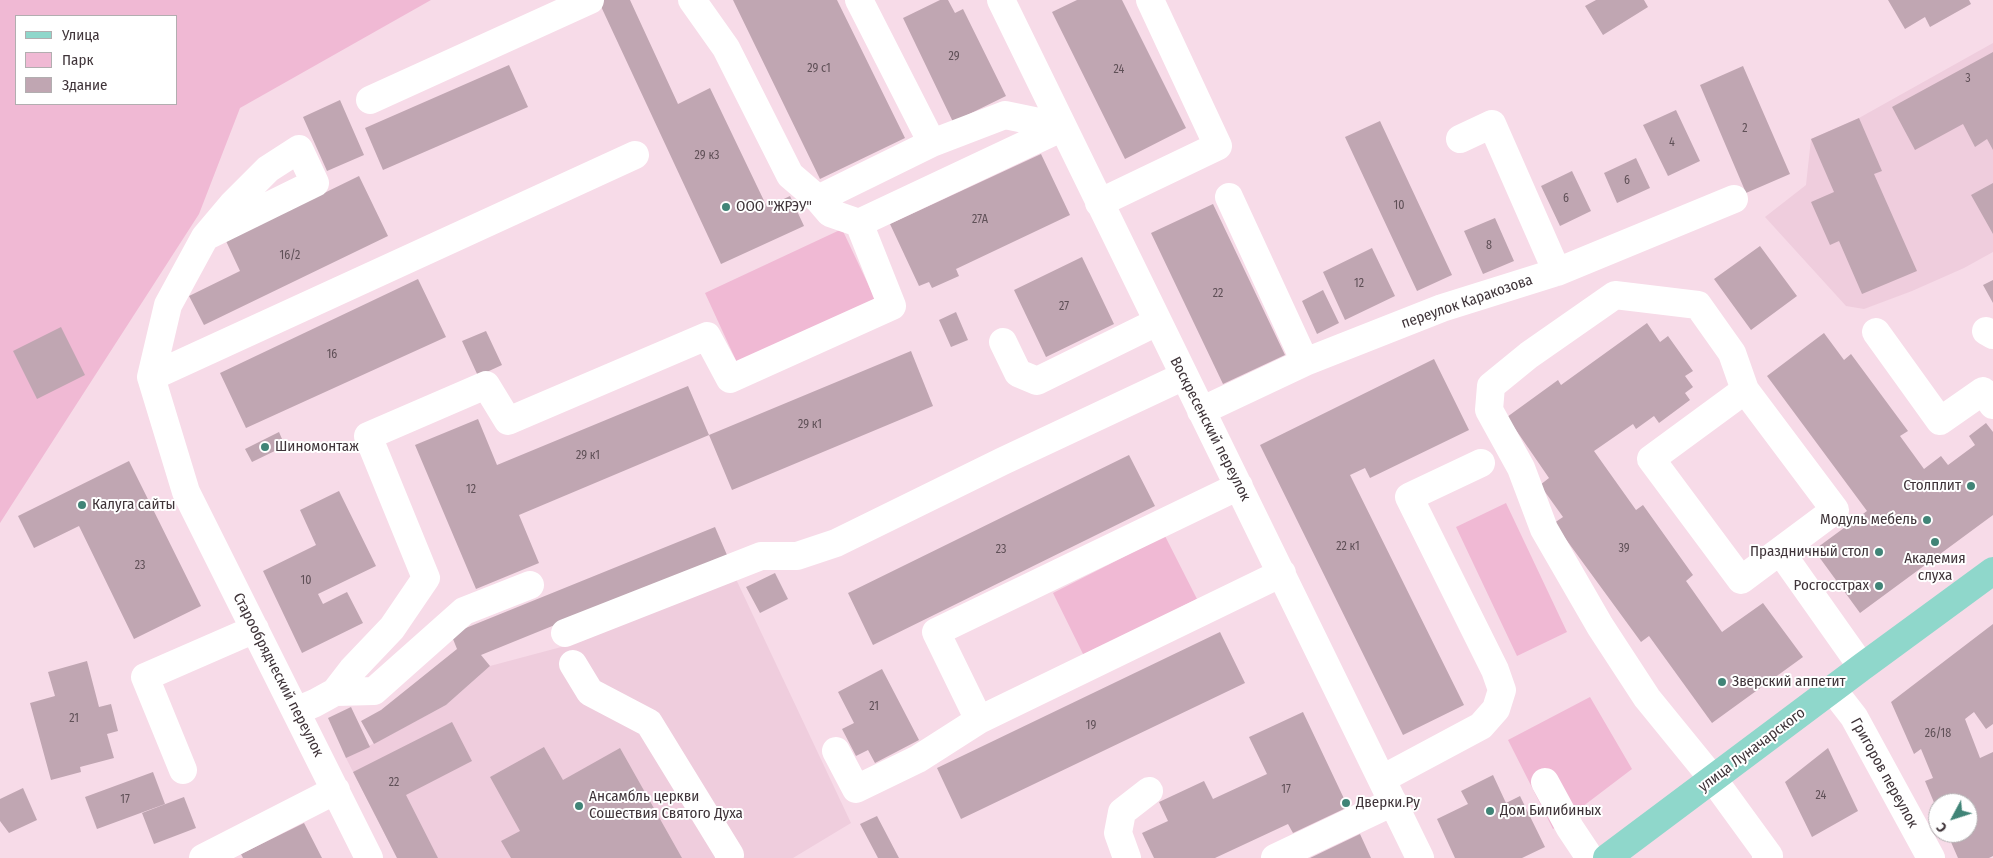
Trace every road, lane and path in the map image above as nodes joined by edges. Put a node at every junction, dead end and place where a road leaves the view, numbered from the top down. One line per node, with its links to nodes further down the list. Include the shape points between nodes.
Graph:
1 (590, 0): 6 (street)
2 (692, 0): 13 (street, via 726,48 790,175)
3 (859, 0): 9 (street)
4 (1001, 0): 7 (street, Воскресенский переулок)
5 (1150, 0): 14 (street, via 1218,146)
6 (370, 100)
7 (1063, 127): 9 (street, via 1005,115); 14 (street, Воскресенский переулок); 15 (street)
8 (1460, 139): 17 (street, via 1492,124)
9 (932, 143): 13 (street)
10 (635, 155): 23 (street)
11 (1229, 197): 21 (street)
12 (1734, 198): 17 (street, переулок Каракозова)
13 (818, 199): 15 (street, via 830,213)
14 (1099, 203): 18 (street, Воскресенский переулок)
15 (859, 223): 38 (street, via 892,306 730,379 708,336 508,421 486,385 368,436 426,578 392,628)
16 (205, 237): 23 (street, via 168,305)
17 (1556, 272): 21 (street, переулок Каракозова, via 1442,308)
18 (1157, 322): 20 (street, via 1037,381 1018,373); 22 (street, Воскресенский переулок)
19 (1876, 332): 25 (street, via 1940,421 1983,392)
20 (1003, 342)
21 (1305, 362): 26 (street, переулок Каракозова)
22 (1184, 376): 26 (street, Воскресенский переулок); 34 (street, via 836,543 797,556 762,556)
23 (151, 377): 33 (street, Старообрядческий переулок, via 186,492)
24 (1746, 390): 29 (street, via 1835,510); 29 (street, via 1651,459 1741,580); 43 (street, via 1732,353 1698,305 1615,295 1490,386 1488,410 1521,468 1544,528 1646,698)
25 (1993, 405)
26 (1201, 411): 28 (street, Воскресенский переулок)
27 (1481, 463): 47 (street, via 1408,497 1502,690 1496,709 1481,726)
28 (1239, 486): 31 (street, Воскресенский переулок); 40 (street, via 936,632)
29 (1780, 550): 36 (street)
30 (1993, 572): 36 (main road, улица Луначарского)
31 (1282, 573): 40 (street); 47 (street, Воскресенский переулок)
32 (530, 585): 38 (street, via 464,612 374,690)
33 (255, 628): 39 (street, Старообрядческий переулок); 42 (street, via 145,677)
34 (565, 633)
35 (573, 664): 50 (street, via 590,692 648,723)
36 (1862, 667): 37 (main road, улица Луначарского)
37 (1832, 690): 43 (main road, улица Луначарского); 57 (street, Григоров переулок, via 1854,718)
38 (335, 692): 39 (street)
39 (296, 710): 45 (street, Старообрядческий переулок)
40 (979, 720): 41 (street, via 918,759 856,789)
41 (836, 751)
42 (184, 770)
43 (1713, 779): 55 (main road, улица Луначарского); 56 (street, via 1769,856)
44 (1545, 782): 54 (street)
45 (336, 790): 48 (street); 49 (street, Старообрядческий переулок)
46 (1150, 791): 51 (street, via 1122,812 1118,833)
47 (1388, 791): 52 (street); 53 (street, Воскресенский переулок)
48 (203, 858)
49 (369, 858)
50 (729, 858)
51 (1127, 858)
52 (1275, 858)
53 (1420, 858)
54 (1590, 858)
55 (1608, 858)
56 (1766, 858)
57 (1931, 858)

